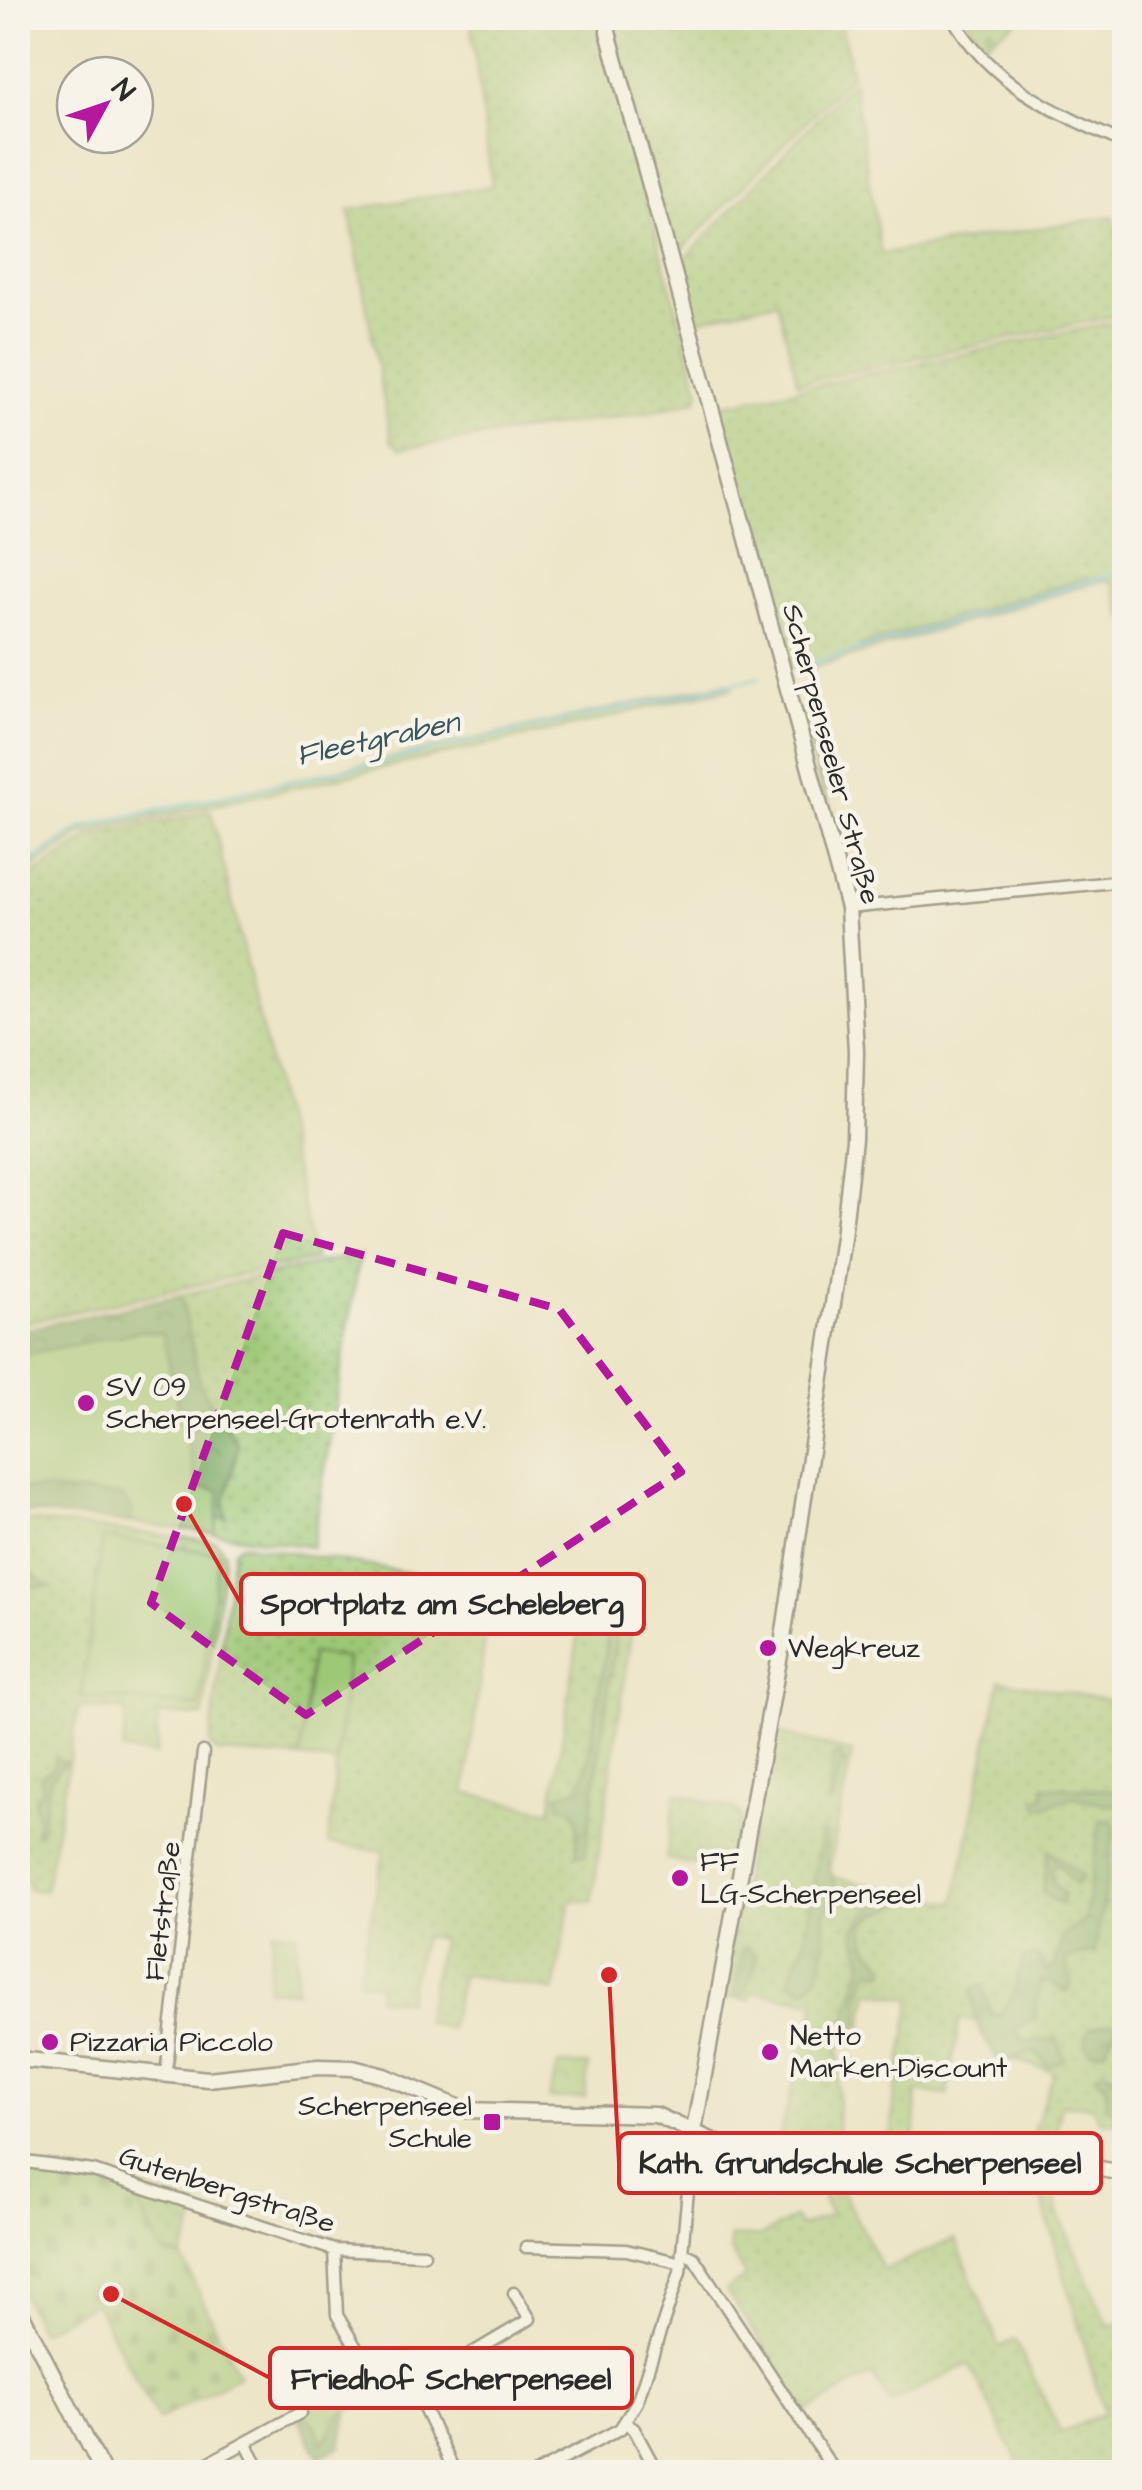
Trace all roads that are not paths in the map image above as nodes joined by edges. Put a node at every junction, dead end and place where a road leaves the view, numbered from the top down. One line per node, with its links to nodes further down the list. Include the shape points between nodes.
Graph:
1 (609, 18): 5 (street, Scherpenseeler Straße)
2 (953, 18): 3 (street, via 1025,96)
3 (1124, 142)
4 (1124, 881): 5 (street)
5 (848, 908): 9 (street, Scherpenseeler Straße, via 856,1051 852,1157 783,1638)
6 (203, 1752): 8 (street, Fletstraße)
7 (18, 2059): 8 (street)
8 (166, 2074): 9 (street, via 208,2079 354,2068 464,2110 656,2115)
9 (694, 2130): 11 (street, via 753,2159 798,2169 897,2160 1016,2169 1076,2165); 15 (street)
10 (18, 2161): 13 (street, Gutenbergstraße, via 93,2171)
11 (1124, 2174)
12 (526, 2247): 15 (street)
13 (334, 2250): 14 (street, Gutenbergstraße); 18 (street, via 334,2306 348,2340 382,2392)
14 (424, 2254)
15 (682, 2258): 20 (street); 28 (street, via 694,2258)
16 (514, 2293): 18 (street, via 530,2319)
17 (18, 2307): 23 (street)
18 (411, 2382): 25 (street)
19 (300, 2413): 21 (street)
20 (626, 2423): 26 (street); 27 (street)
21 (246, 2442): 22 (street); 24 (street)
22 (208, 2463)
23 (103, 2472)
24 (262, 2472)
25 (455, 2472)
26 (538, 2472)
27 (657, 2472)
28 (835, 2472)

